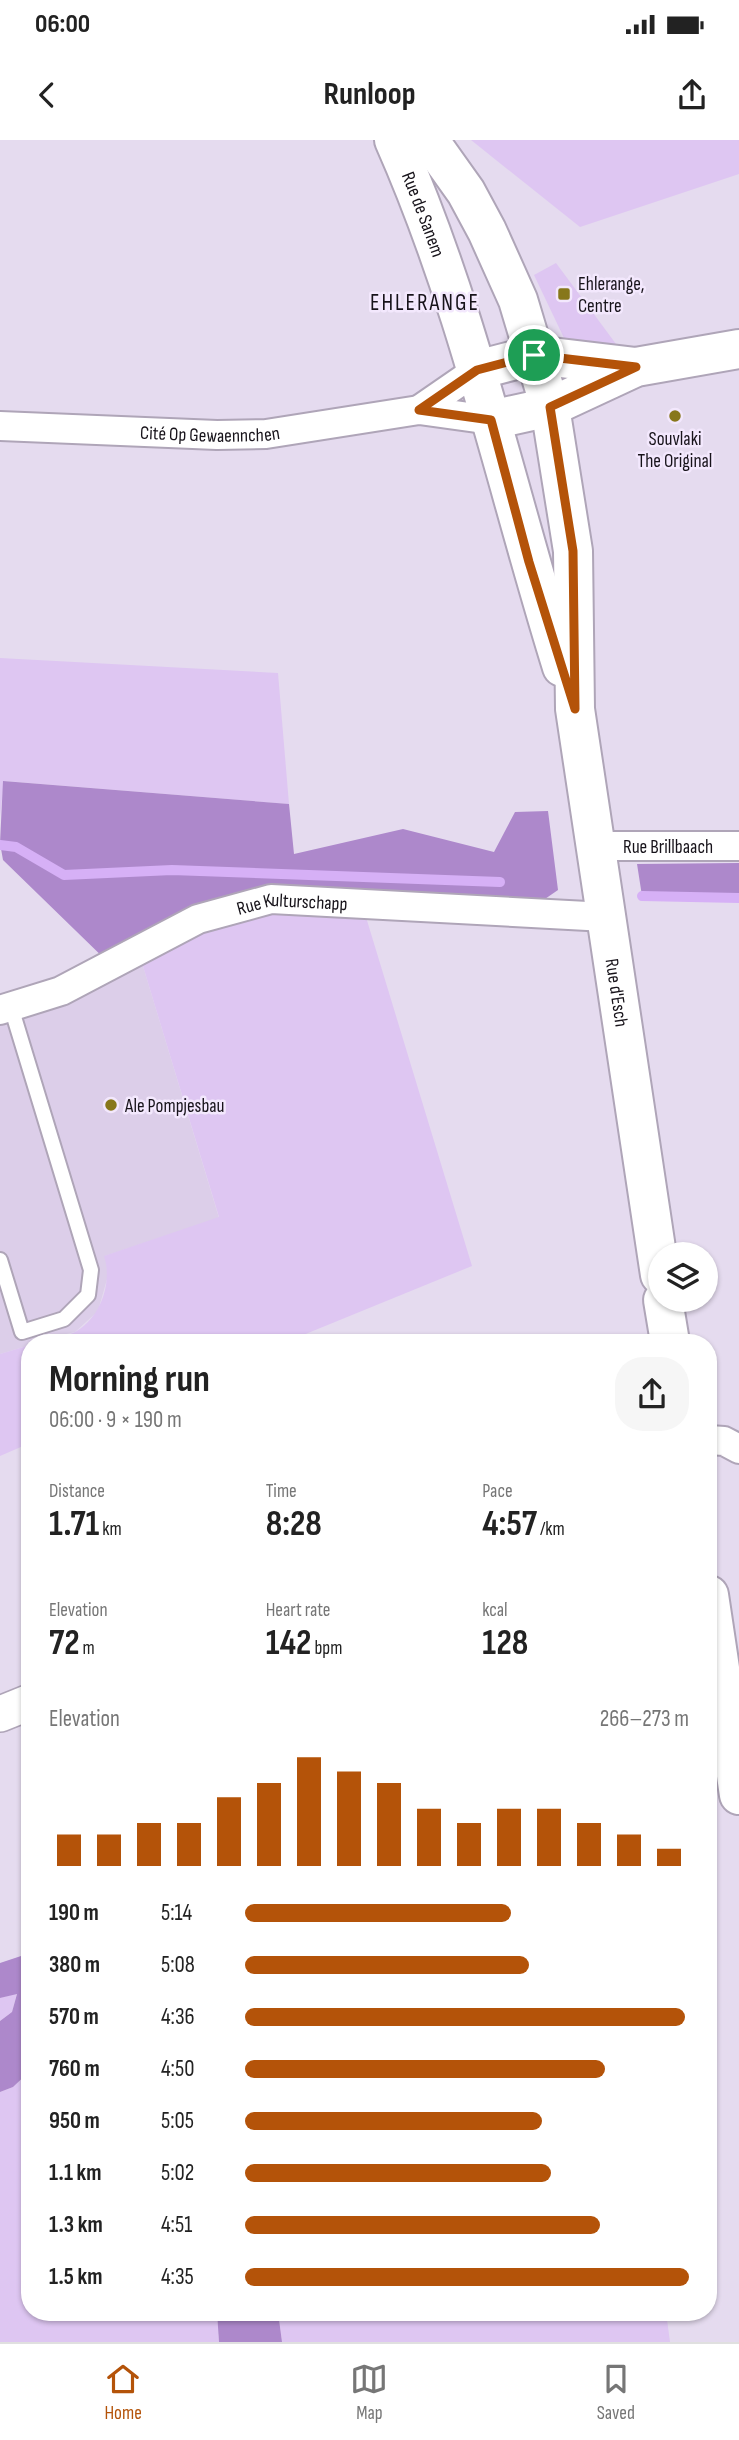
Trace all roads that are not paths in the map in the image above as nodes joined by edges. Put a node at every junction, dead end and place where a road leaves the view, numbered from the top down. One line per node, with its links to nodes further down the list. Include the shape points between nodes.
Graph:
1 (394, 140): 6 (main road, Rue de Sanem, via 425,209)
2 (429, 140): 4 (main road, Rue de Sanem, via 487,231 518,300)
3 (739, 349): 5 (main road)
4 (534, 355): 5 (main road); 6 (main road); 7 (main road, Rue d'Esch)
5 (636, 367): 7 (main road)
6 (477, 370): 8 (street, Cité Op Gewaennchen); 9 (main road, Rue d'Esch)
7 (550, 407): 9 (main road); 11 (main road, Rue d'Esch, via 573,551)
8 (419, 410): 9 (street, Cité Op Gewaennchen); 10 (street, Cité Op Gewaennchen, via 266,434)
9 (491, 420): 11 (main road, Rue d'Esch)
10 (0, 426)
11 (575, 709): 12 (main road, Rue d'Esch)
12 (596, 846): 13 (street, Rue Brillbaach); 14 (main road, Rue d'Esch)
13 (739, 846)
14 (606, 917): 15 (street, Rue Kulturschapp, via 271,899 198,919 61,991); 16 (main road, Rue d'Esch)
15 (5, 1008): 17 (lane, via 91,1270 88,1295 64,1319 22,1332)
16 (655, 1242)
17 (0, 1260)
18 (665, 1312): 19 (main road)
19 (669, 1334)
20 (717, 1441): 21 (street)
21 (739, 1449)
22 (717, 1648): 25 (main road)
23 (21, 1706): 24 (street)
24 (0, 1714)
25 (739, 1795)

